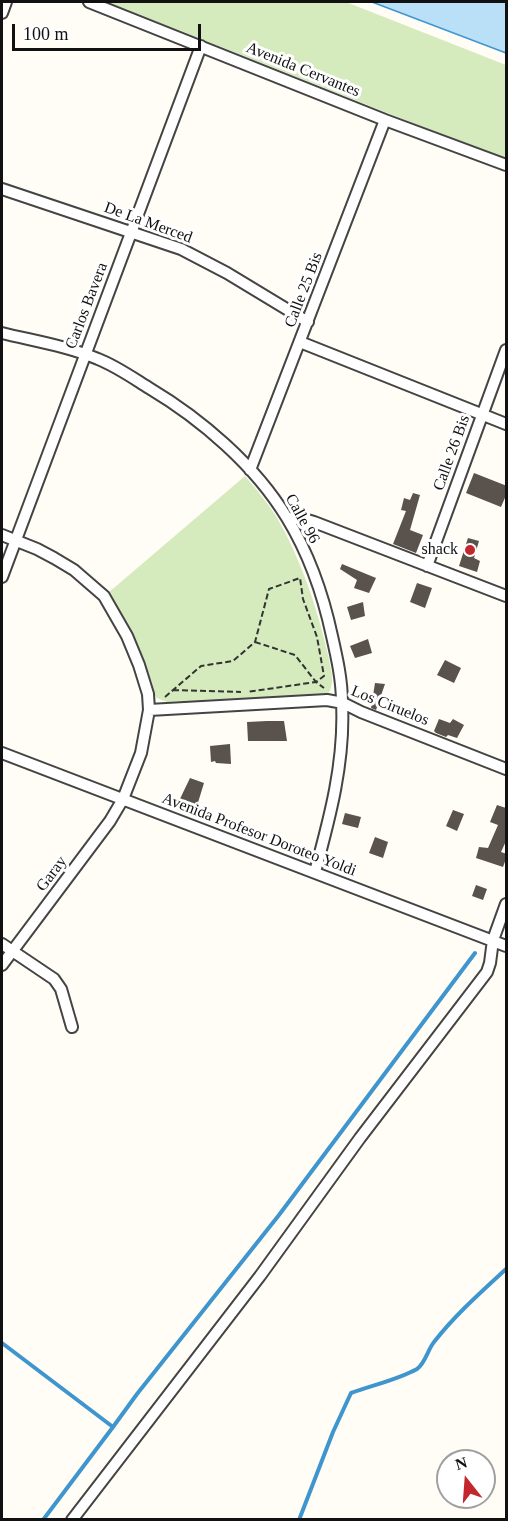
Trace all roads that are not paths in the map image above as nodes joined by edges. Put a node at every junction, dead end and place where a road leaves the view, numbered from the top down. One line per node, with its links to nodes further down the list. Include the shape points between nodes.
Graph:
1 (6, 2): 3 (street)
2 (89, 2): 4 (street, Avenida Cervantes)
3 (2, 13)
4 (201, 46): 5 (street, Avenida Cervantes); 8 (street, Carlos Bavera)
5 (385, 120): 6 (street, Avenida Cervantes); 9 (street, Calle 25 Bis)
6 (507, 165)
7 (2, 189): 8 (street, De La Merced)
8 (131, 232): 9 (street, De La Merced, via 199,258); 13 (street, Carlos Bavera)
9 (308, 322): 11 (street, Calle 25 Bis)
10 (2, 333): 13 (street, Calle 96)
11 (300, 342): 14 (street); 16 (street, Calle 25 Bis)
12 (507, 350): 14 (street, Calle 26 Bis)
13 (84, 354): 16 (street, Calle 96, via 161,395 212,434); 19 (street, Carlos Bavera)
14 (482, 414): 15 (street); 20 (street, Calle 26 Bis)
15 (507, 424)
16 (250, 470): 17 (street, Calle 96)
17 (287, 518): 20 (street, via 314,522); 23 (street, Calle 96, via 324,603)
18 (2, 535): 19 (street)
19 (16, 540): 21 (street, Carlos Bavera); 24 (street, via 74,570 104,597 131,646)
20 (427, 566): 22 (street)
21 (2, 577)
22 (507, 596)
23 (342, 703): 24 (street, Los Ciruelos, via 327,700); 26 (street, Los Ciruelos); 28 (street, Calle 96, via 336,791)
24 (153, 710): 27 (street, Garay)
25 (2, 753): 27 (street, Avenida Profesor Doroteo Yoldi)
26 (507, 769)
27 (123, 799): 28 (street, Avenida Profesor Doroteo Yoldi); 33 (street, Garay)
28 (315, 872): 30 (street, Avenida Profesor Doroteo Yoldi)
29 (507, 904): 30 (street)
30 (493, 940): 32 (street, Avenida Profesor Doroteo Yoldi); 36 (street, via 487,972)
31 (2, 944): 33 (street)
32 (507, 946)
33 (12, 952): 34 (street, Garay); 35 (street, via 54,979 61,989)
34 (2, 965)
35 (72, 1027)
36 (72, 1520)

